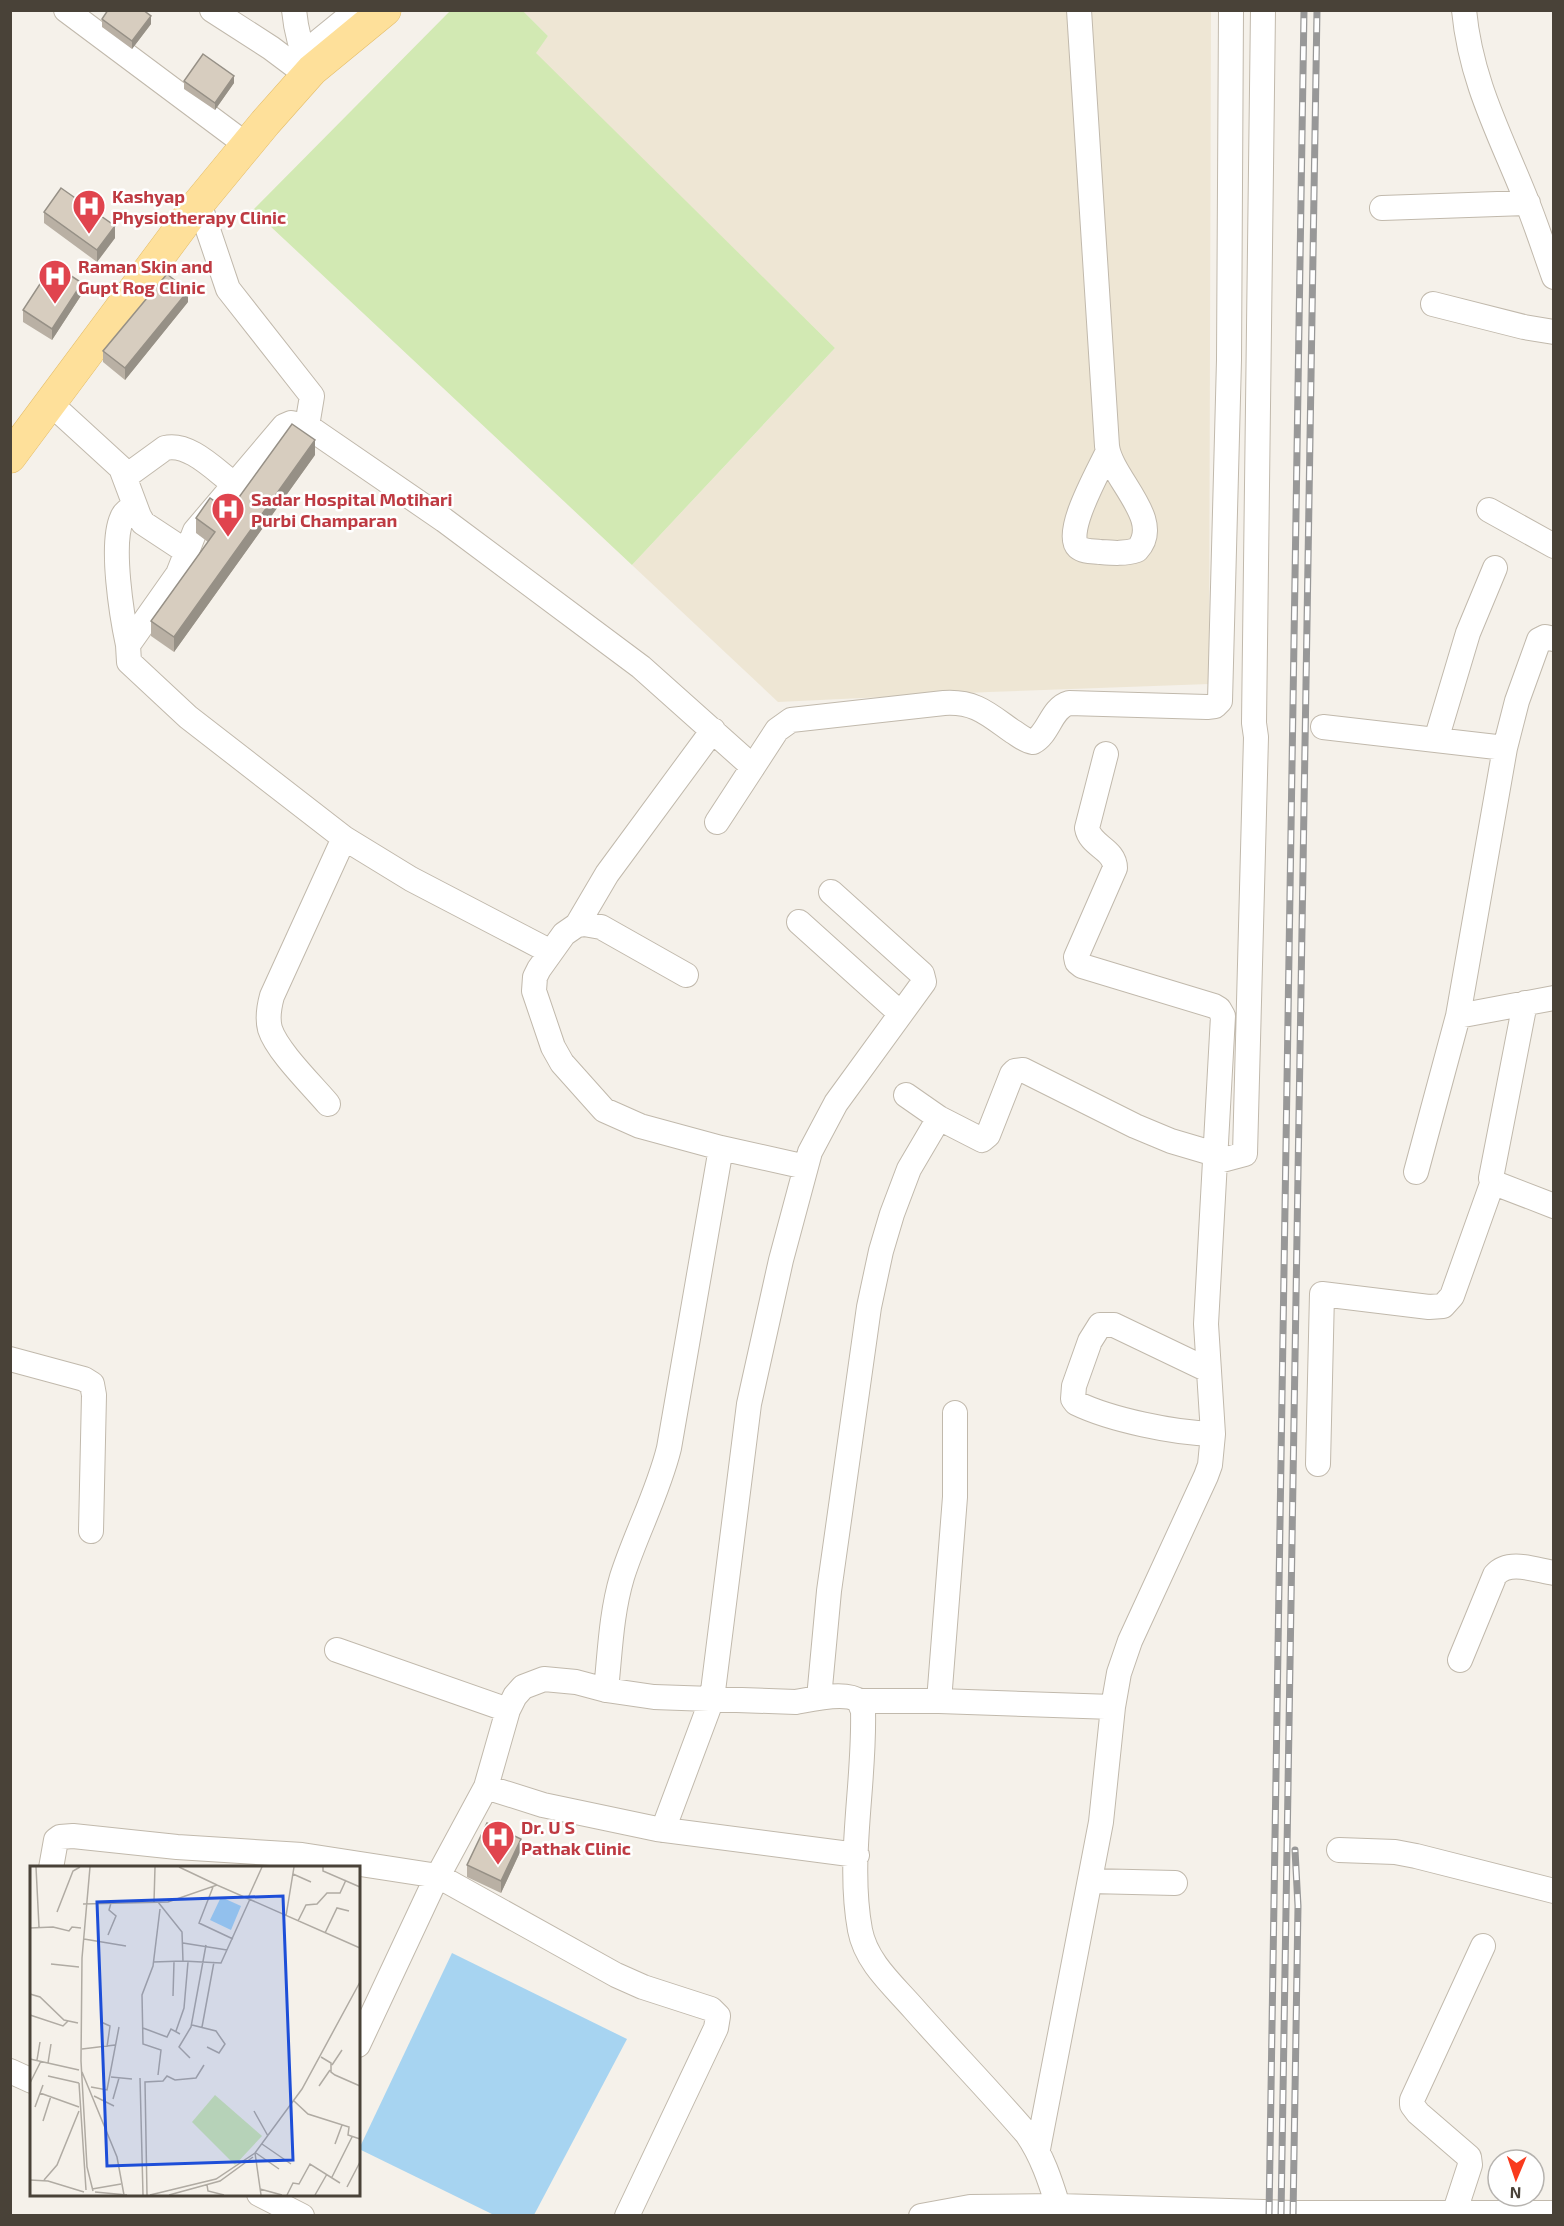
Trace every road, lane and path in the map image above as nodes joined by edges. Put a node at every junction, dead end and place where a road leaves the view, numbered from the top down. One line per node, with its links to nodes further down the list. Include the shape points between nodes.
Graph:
1 (66, 10): 11 (street)
2 (212, 10): 10 (street)
3 (294, 10): 10 (street)
4 (357, 10): 10 (street)
5 (385, 10): 10 (main road)
6 (1079, 10): 20 (street)
7 (1231, 10): 36 (street, via 1229,372 1220,701 1215,706 1069,703 1060,708 1041,737 1033,742 983,710 956,702 798,719 777,730)
8 (1263, 10): 52 (street, via 1256,737 1245,1154)
9 (1464, 10): 13 (street, via 1475,74)
10 (307, 66): 11 (main road)
11 (248, 146): 12 (main road)
12 (199, 203): 18 (main road); 19 (street, via 228,289 312,396)
13 (1528, 203): 14 (street); 15 (street)
14 (1382, 208)
15 (1554, 277)
16 (1433, 304): 17 (street)
17 (1554, 332)
18 (50, 403): 21 (main road); 22 (street, via 115,460)
19 (307, 426): 23 (street, via 284,426); 32 (street, via 444,520 641,667)
20 (1107, 453)
21 (10, 457)
22 (125, 477): 23 (street, via 165,448 181,447); 24 (street)
23 (234, 484): 27 (street, via 195,531)
24 (135, 506): 27 (street, via 143,523); 30 (street, via 123,516 119,536 121,615)
25 (1489, 510): 26 (street)
26 (1554, 546)
27 (187, 552): 30 (street, via 178,574)
28 (1495, 568): 33 (street, via 1468,633)
29 (1554, 639): 34 (street, via 1541,638 1537,643)
30 (128, 645): 38 (street, via 127,658 133,668 188,717)
31 (1323, 727): 33 (street)
32 (713, 730): 36 (street); 41 (street, via 607,874)
33 (1436, 740): 34 (street)
34 (1505, 748): 47 (street)
35 (1106, 754): 52 (street, via 1088,832 1116,864 1076,960 1082,966 1214,1006 1222,1013)
36 (753, 767): 37 (street)
37 (717, 822)
38 (344, 838): 42 (street, via 411,879); 49 (street, via 269,1009 271,1030 277,1042)
39 (831, 892): 46 (street, via 922,974 924,985)
40 (799, 922): 46 (street)
41 (577, 925): 42 (street, via 564,934); 43 (street, via 601,927)
42 (551, 952): 51 (street, via 536,977 534,991 562,1064 593,1100 621,1119)
43 (686, 975)
44 (1554, 998): 45 (street)
45 (1525, 1003): 47 (street); 55 (street)
46 (900, 1013): 53 (street, via 836,1103)
47 (1458, 1016): 54 (street)
48 (906, 1095): 50 (street)
49 (328, 1104)
50 (939, 1118): 52 (street, via 984,1139 1012,1074 1023,1070 1135,1126); 67 (street, via 909,1169 892,1214 869,1307 829,1591)
51 (722, 1148): 53 (street); 66 (street, via 669,1448 663,1474 621,1580 613,1616)
52 (1215, 1158): 58 (street, via 1206,1324)
53 (806, 1167): 68 (street, via 749,1404)
54 (1416, 1172)
55 (1493, 1181): 56 (street); 61 (street, via 1452,1296 1443,1306 1322,1294)
56 (1554, 1206)
57 (10, 1359): 62 (street, via 84,1378 92,1384)
58 (1208, 1370): 60 (street); 60 (street, via 1114,1325 1104,1324 1090,1341 1073,1393 1076,1403 1101,1413 1187,1433)
59 (955, 1413): 70 (street, via 955,1497)
60 (1213, 1434): 71 (street, via 1206,1476 1130,1641)
61 (1318, 1464)
62 (91, 1532)
63 (1554, 1573): 65 (street, via 1513,1566 1499,1571)
64 (337, 1650): 72 (street)
65 (1460, 1660)
66 (606, 1690): 68 (street); 72 (street, via 544,1679 523,1687)
67 (819, 1698): 68 (street, via 796,1702); 69 (street, via 847,1697)
68 (712, 1699): 74 (street)
69 (859, 1701): 70 (street); 76 (street, via 863,1723)
70 (939, 1701): 71 (street)
71 (1113, 1707): 79 (street, via 1105,1796)
72 (508, 1710): 73 (street)
73 (486, 1787): 74 (street, via 543,1805); 78 (street)
74 (663, 1830): 76 (street)
75 (1339, 1850): 81 (street, via 1416,1856)
76 (857, 1855): 86 (street, via 860,1931 866,1949)
77 (51, 1866): 78 (street, via 56,1840 74,1836 302,1856)
78 (438, 1876): 83 (street); 93 (street, via 616,1975 716,2012 716,2028)
79 (1090, 1881): 80 (street); 86 (street)
80 (1175, 1883)
81 (1554, 1891)
82 (1483, 1946): 92 (street, via 1412,2100 1418,2113 1469,2157 1470,2165)
83 (360, 2041)
84 (10, 2071): 85 (street)
85 (30, 2080)
86 (1038, 2149): 88 (street)
87 (263, 2196): 89 (street)
88 (1058, 2206): 90 (street); 94 (street, via 970,2207)
89 (291, 2209)
90 (1088, 2211): 92 (street)
91 (1554, 2213): 92 (street)
92 (1454, 2214)
93 (627, 2216)
94 (921, 2216)

